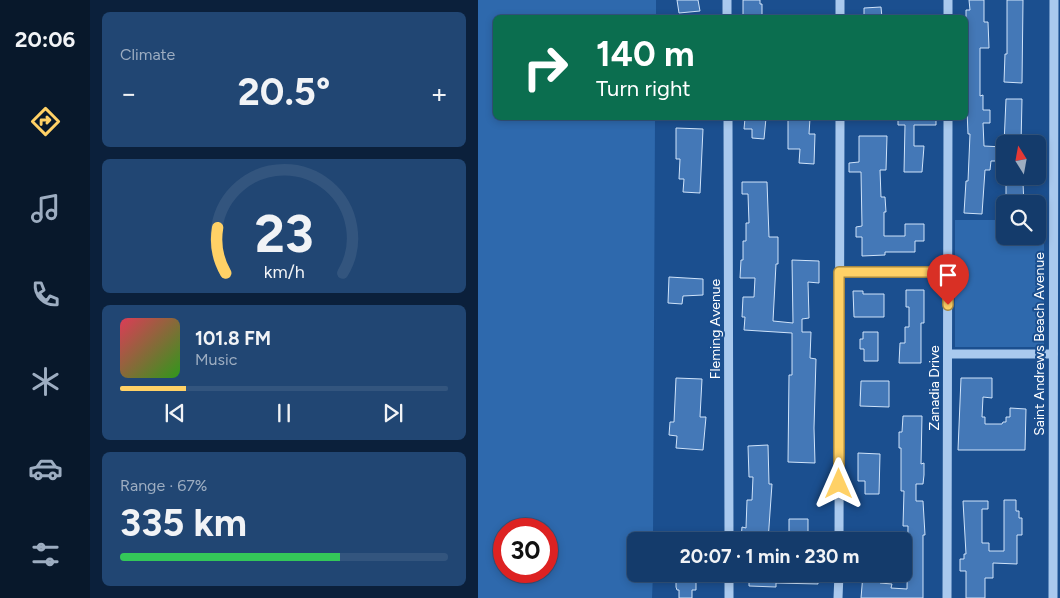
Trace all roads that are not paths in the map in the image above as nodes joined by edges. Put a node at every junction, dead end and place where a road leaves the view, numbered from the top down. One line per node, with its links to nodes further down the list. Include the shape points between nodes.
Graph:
1 (726, 0): 5 (street)
2 (840, 0): 6 (street)
3 (948, 0): 7 (street)
4 (1054, 0): 14 (street, Saint Andrews Beach Avenue)
5 (727, 15)
6 (840, 15)
7 (948, 15)
8 (728, 120): 15 (street, Fleming Avenue)
9 (840, 120): 11 (street)
10 (948, 120): 12 (street, Zanadia Drive)
11 (839, 272): 12 (street); 16 (street)
12 (948, 272): 13 (street, Zanadia Drive)
13 (948, 354): 14 (street); 21 (street, Zanadia Drive)
14 (1053, 354): 22 (street, Saint Andrews Beach Avenue)
15 (729, 532)
16 (839, 532)
17 (729, 582): 19 (street)
18 (838, 582): 20 (street)
19 (729, 598)
20 (838, 598)
21 (947, 598)
22 (1053, 598)

